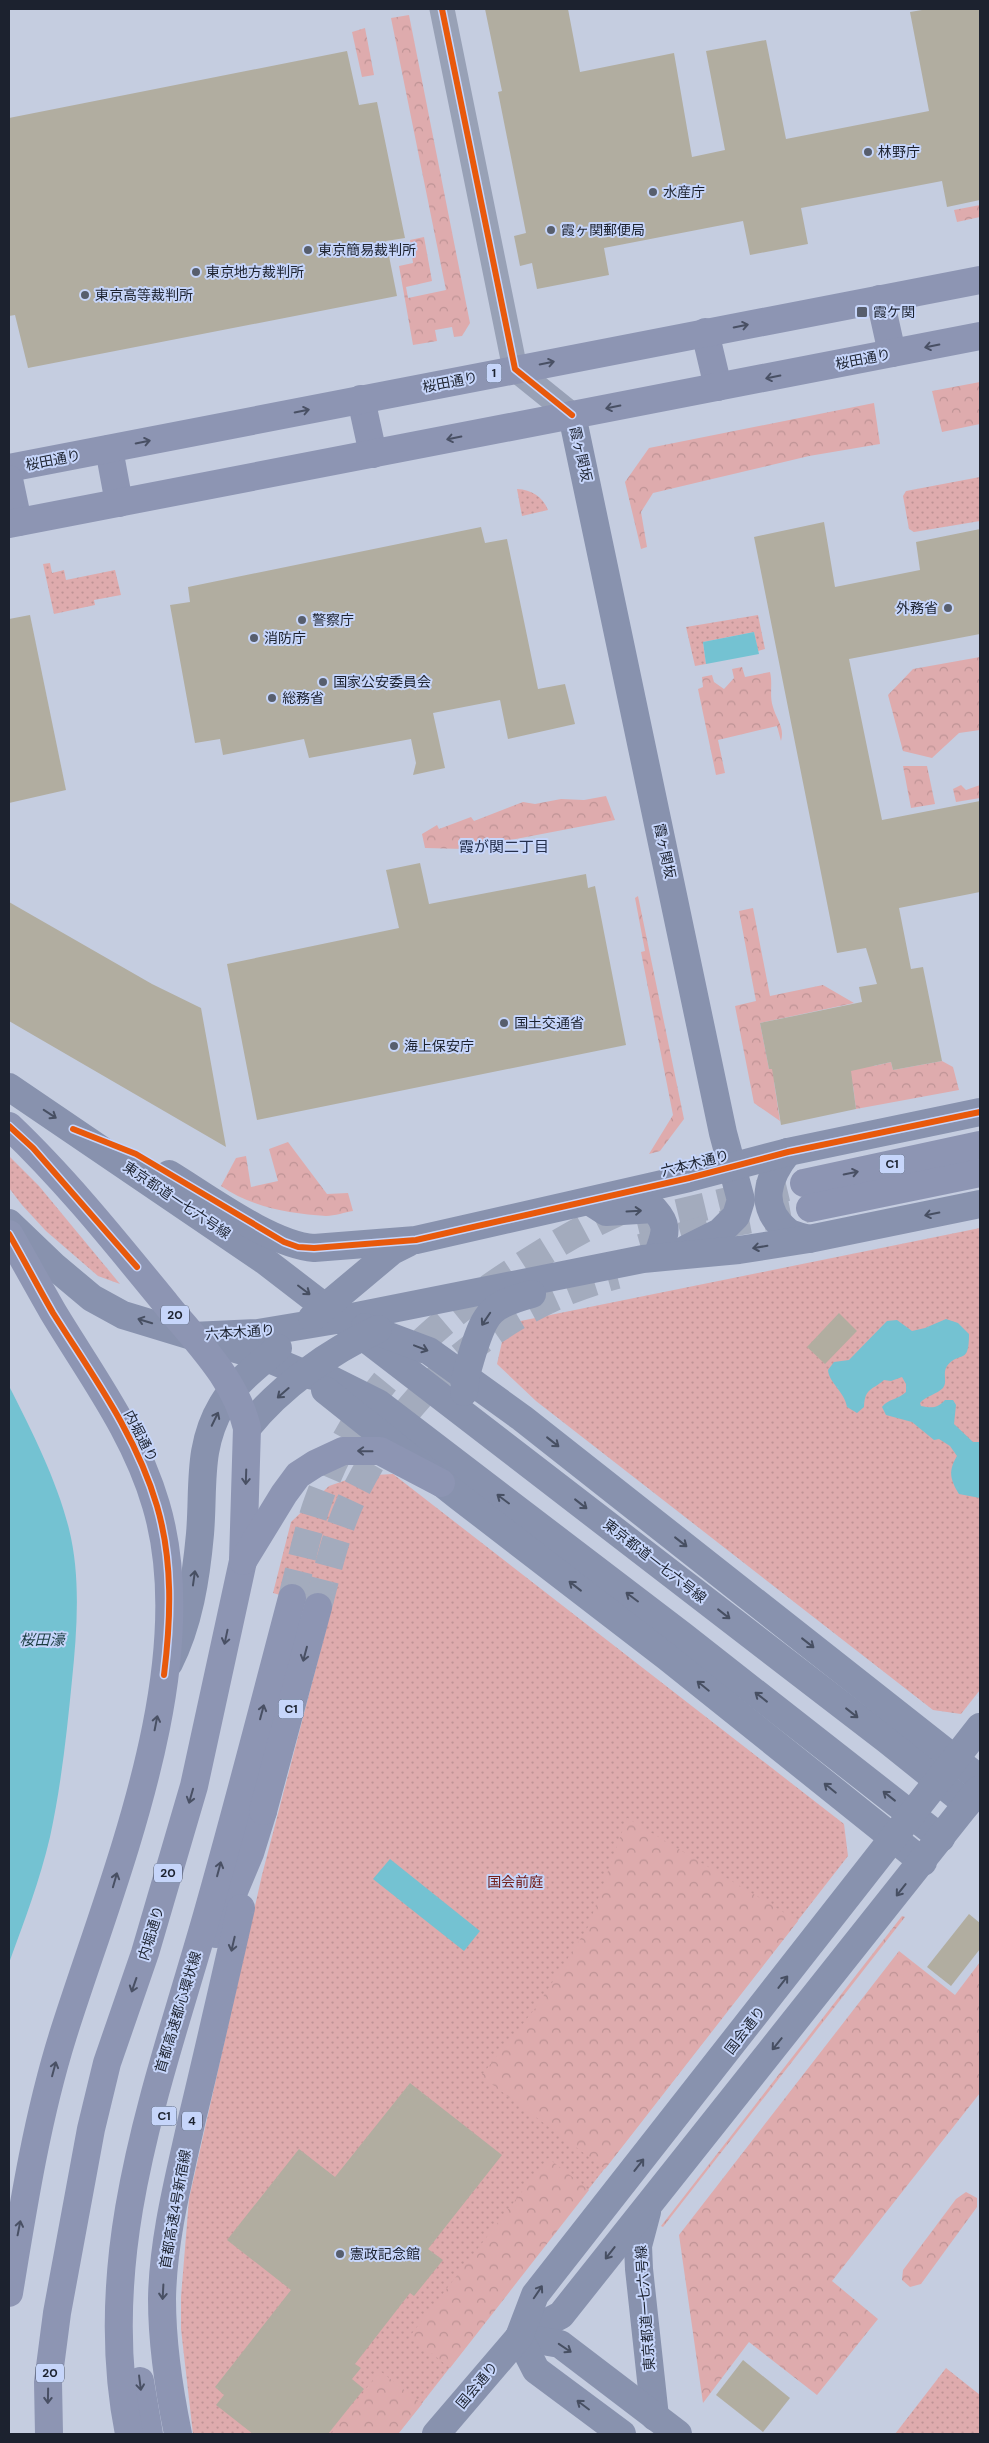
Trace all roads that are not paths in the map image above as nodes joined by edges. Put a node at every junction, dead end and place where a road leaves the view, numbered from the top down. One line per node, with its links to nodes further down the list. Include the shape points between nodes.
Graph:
1 (442, 9): 7 (street)
2 (980, 280): 3 (highway, 桜田通り / 1)
3 (880, 299): 4 (highway, 桜田通り / 1, one-way to 3); 6 (highway)
4 (705, 332): 7 (highway, 桜田通り / 1, one-way to 4); 8 (highway)
5 (980, 336): 6 (highway, 桜田通り, one-way to 6)
6 (892, 354): 8 (highway, 桜田通り, one-way to 8)
7 (515, 369): 9 (highway, 桜田通り / 1); 10 (street)
8 (718, 387): 10 (highway, 桜田通り, one-way to 10)
9 (361, 399): 11 (highway, 桜田通り / 1, one-way to 9); 12 (highway)
10 (572, 415): 12 (highway, 桜田通り, one-way to 12); 23 (main road, 霞ヶ関坂)
11 (109, 449): 13 (highway, 桜田通り / 1); 15 (highway)
12 (373, 454): 15 (highway, 桜田通り)
13 (9, 468)
14 (9, 479): 16 (highway)
15 (119, 503): 16 (highway, 桜田通り)
16 (13, 523)
17 (9, 1087): 20 (main road, 東京都道一七六号線, one-way to 20)
18 (980, 1112): 22 (main road, 六本木通り)
19 (9, 1126): 35 (highway, 内堀通り / 20, via 46,1163)
20 (73, 1129): 30 (main road, via 136,1154 266,1233 298,1247); 33 (main road, 東京都道一七六号線, one-way to 33, via 265,1261)
21 (980, 1145): 24 (highway, C1, one-way to 21, via 807,1195)
22 (788, 1152): 23 (main road, 六本木通り); 29 (main road, via 776,1166 767,1191 772,1209)
23 (731, 1166): 25 (main road, 六本木通り); 29 (main road, via 743,1199 750,1208 770,1225); 31 (main road, 霞ヶ関坂, via 741,1200 736,1216 720,1232)
24 (980, 1173)
25 (589, 1200): 30 (main road, 六本木通り); 31 (main road, one-way to 31, via 606,1212 654,1209 666,1229)
26 (980, 1204): 29 (main road, one-way to 29)
27 (9, 1223): 35 (main road, 六本木通り, one-way to 27, via 123,1315 92,1298)
28 (9, 1234): 48 (highway, 内堀通り, via 120,1422 149,1481 165,1543 169,1586)
29 (798, 1235): 31 (main road, one-way to 31, via 739,1250)
30 (416, 1240): 33 (main road, via 392,1251 365,1274)
31 (659, 1256): 32 (main road); 39 (main road, one-way to 39, via 510,1300 492,1310 481,1325)
32 (445, 1298): 33 (main road); 36 (main road)
33 (334, 1313): 34 (main road); 36 (main road, 東京都道一七六号線)
34 (305, 1325): 35 (main road, 六本木通り); 37 (main road)
35 (192, 1336): 37 (main road); 40 (highway, 内堀通り / 20)
36 (361, 1337): 38 (main road); 39 (main road, 東京都道一七六号線, one-way to 39, via 429,1351); 41 (main road, via 355,1370); 42 (main road, 東京都道一七六号線)
37 (267, 1358): 38 (main road); 40 (main road)
38 (305, 1374): 41 (main road, via 332,1380); 43 (main road, one-way to 43, via 258,1414); 44 (main road)
39 (465, 1376): 42 (main road, via 464,1398); 50 (main road, 東京都道一七六号線, one-way to 50)
40 (232, 1390): 43 (highway, 内堀通り / 20); 48 (main road, one-way to 40, via 177,1648 191,1599 200,1534 203,1452 207,1436)
41 (378, 1403): 55 (main road, one-way to 41)
42 (473, 1420): 52 (main road, 東京都道一七六号線, one-way to 52)
43 (248, 1428): 45 (highway, 内堀通り / 20, one-way to 45)
44 (441, 1483): 45 (highway, one-way to 45, via 380,1451 343,1451 298,1475); 57 (main road, one-way to 44, via 667,1657)
45 (243, 1561): 63 (highway, 内堀通り / 20, one-way to 63, via 194,1786 145,1953 107,2063 91,2129 57,2313 48,2382)
46 (292, 1598): 64 (highway, 首都高速都心環状線 / C1, one-way to 46, via 119,2371 118,2331 122,2254 140,2148 207,1916)
47 (318, 1607): 54 (highway, 首都高速都心環状線 / C1, one-way to 54, bridge)
48 (164, 1675): 60 (highway, 内堀通り, one-way to 48, via 42,2115 63,2036 101,1927 146,1772)
49 (980, 1727): 50 (main road, 国会通り)
50 (956, 1759): 51 (main road, 東京都道一七六号線); 52 (main road, 国会通り)
51 (980, 1779)
52 (938, 1782): 53 (main road, 東京都道一七六号線); 55 (main road, 国会通り)
53 (974, 1796): 56 (main road, 国会通り)
54 (264, 1811): 65 (highway, 首都高速都心環状線 / C1, one-way to 65, via 192,1996 147,2193 135,2278 135,2320 143,2406); 66 (highway, 首都高速4号新宿線 / 4, one-way to 66, via 181,2170 165,2260 162,2299 164,2339)
55 (913, 1815): 56 (main road); 57 (main road, 国会通り)
56 (941, 1838): 58 (main road, 国会通り)
57 (894, 1839): 58 (main road); 61 (main road, 国会通り, one-way to 57, via 535,2295)
58 (922, 1862): 59 (main road, 国会通り, one-way to 59)
59 (651, 2201): 61 (main road, 国会通り, one-way to 61, via 561,2315); 62 (main road, 東京都道一七六号線, via 638,2246)
60 (9, 2293)
61 (519, 2336): 62 (main road, one-way to 62, via 560,2344); 67 (main road, 国会通り); 68 (main road, one-way to 61, via 536,2370)
62 (655, 2417): 69 (main road)
63 (49, 2434)
64 (129, 2434)
65 (149, 2434)
66 (178, 2434)
67 (436, 2434)
68 (622, 2434)
69 (678, 2434)

